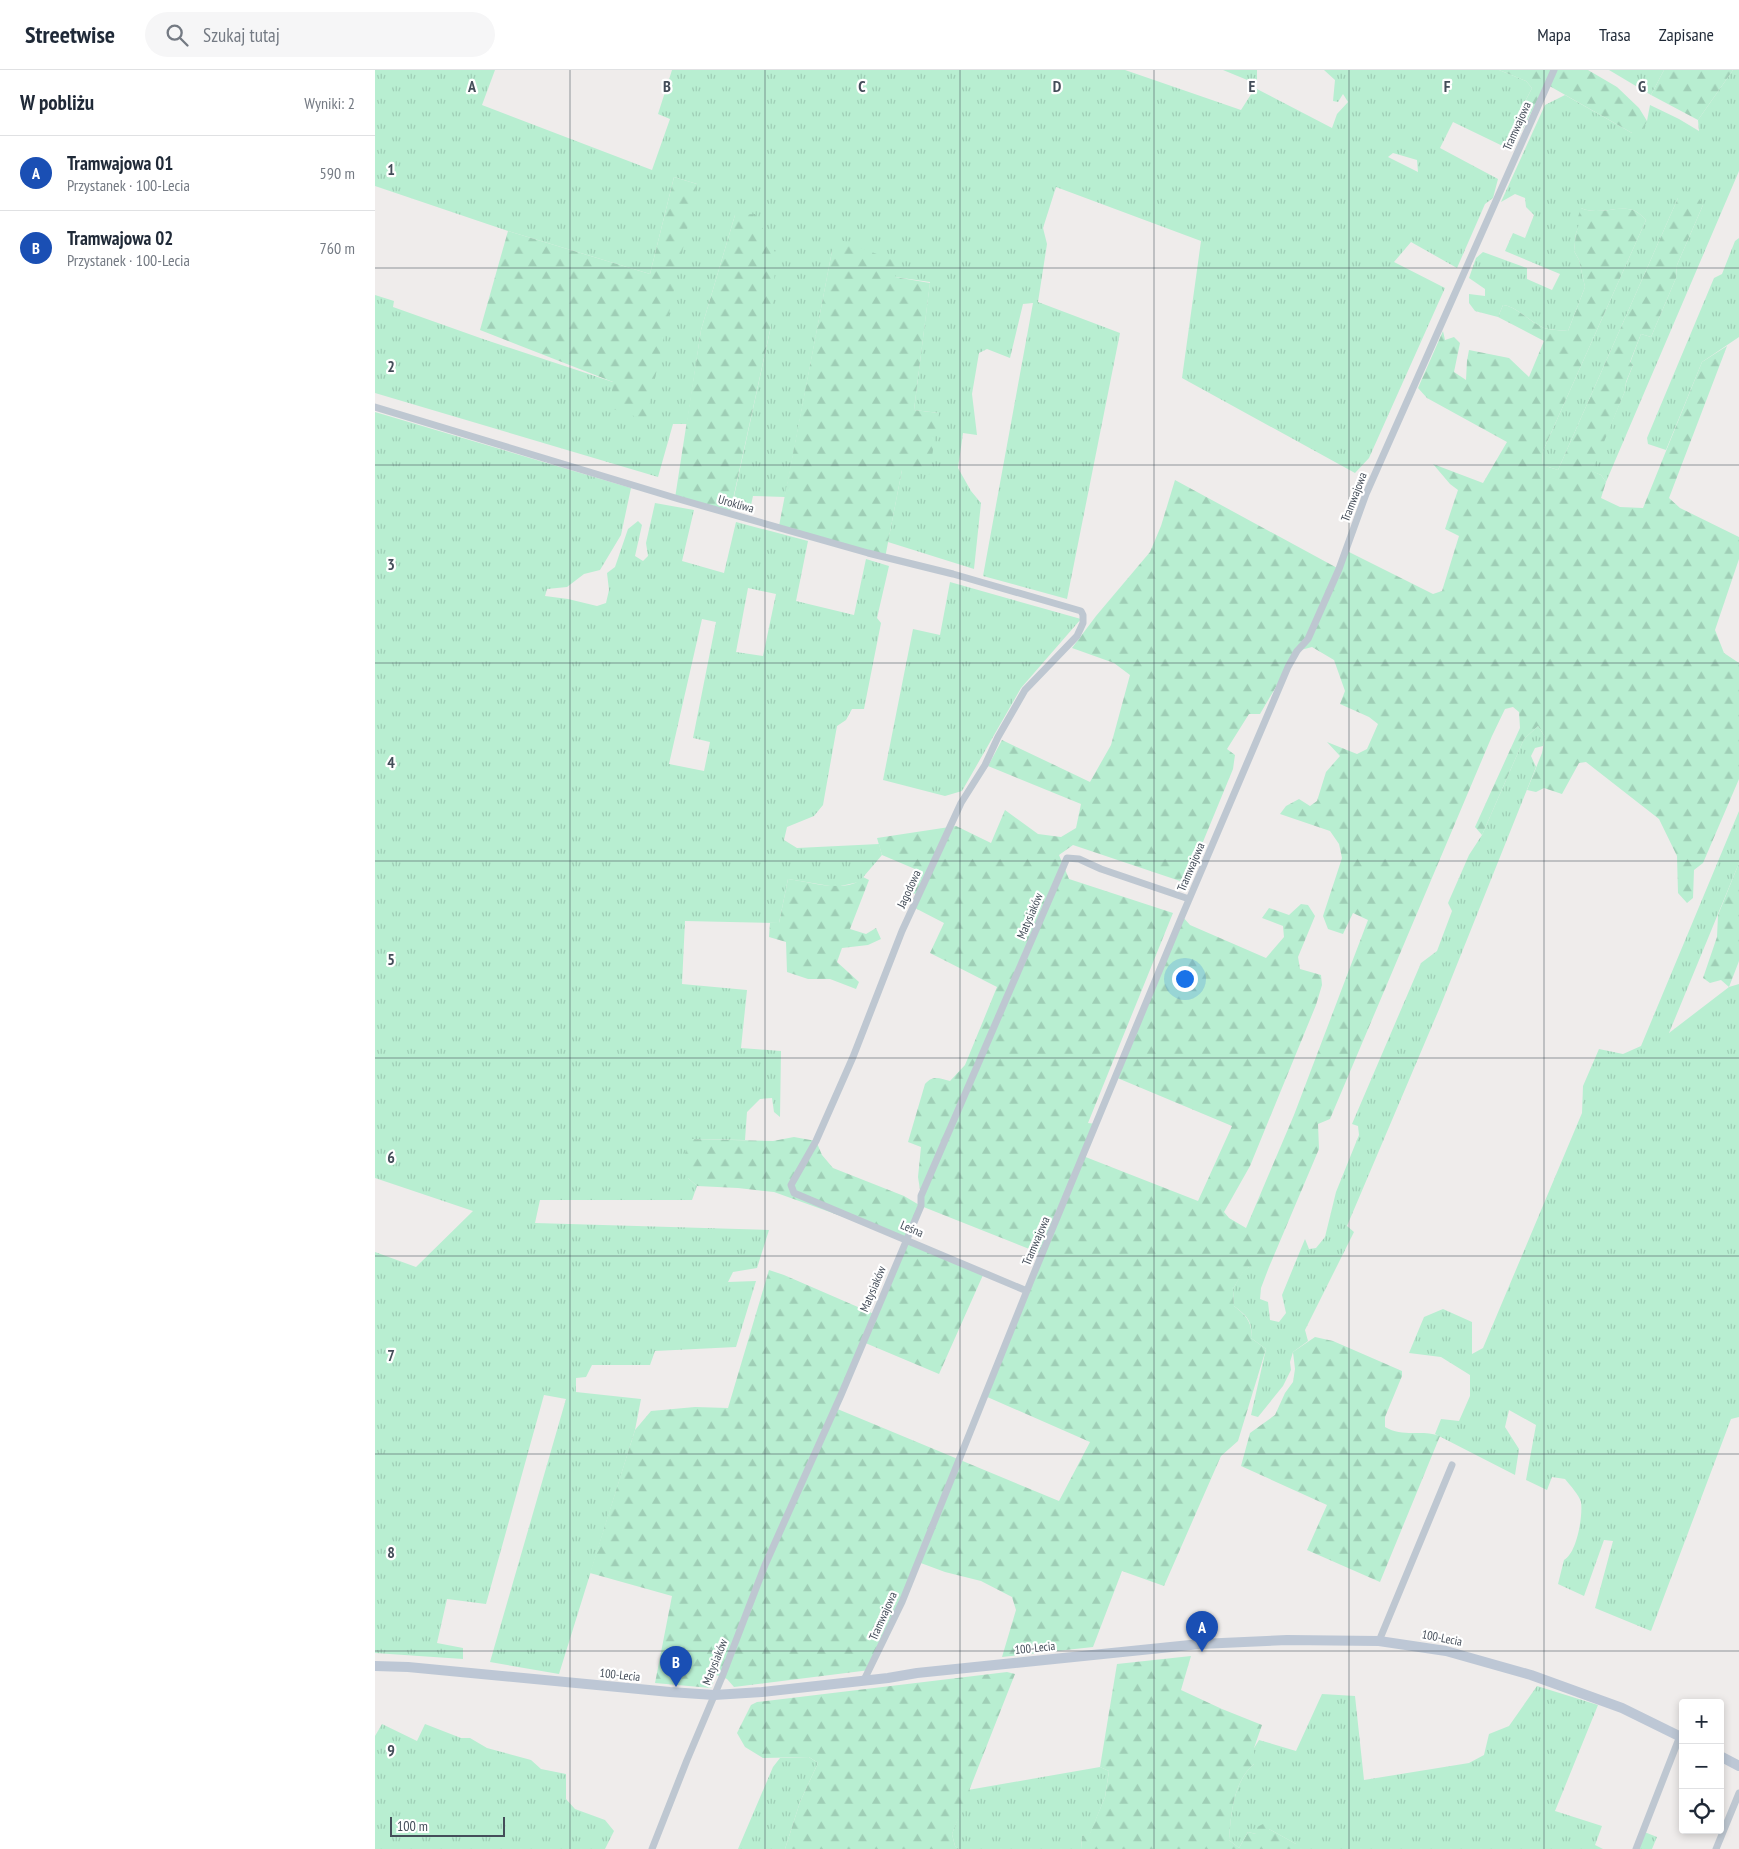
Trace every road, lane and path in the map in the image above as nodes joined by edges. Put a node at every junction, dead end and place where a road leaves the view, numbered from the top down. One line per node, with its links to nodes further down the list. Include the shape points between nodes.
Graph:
1 (1554, 70): 4 (street, Tramwajowa, via 1366,494 1309,639 1288,667)
2 (375, 407): 3 (street, Urokliwa, via 689,502 1081,610)
3 (1083, 623): 5 (street, Jagodowa, via 1077,636 1025,690 961,803 903,931 816,1141)
4 (1189, 899): 6 (street, Matysiaków, via 1067,858 921,1196 921,1206); 7 (street, Tramwajowa)
5 (791, 1185): 6 (street, Leśna, via 794,1193)
6 (906, 1239): 7 (street, Leśna); 12 (street, Matysiaków, via 765,1565)
7 (1027, 1291): 11 (street, Tramwajowa, via 902,1602)
8 (1452, 1465): 9 (street)
9 (1379, 1641): 11 (street, 100-Lecia, via 1287,1640 1200,1644); 13 (street, 100-Lecia, via 1446,1651 1531,1675 1622,1708)
10 (375, 1666): 12 (street, 100-Lecia, via 408,1666)
11 (864, 1680): 12 (street, 100-Lecia)
12 (714, 1694): 18 (street, Matysiaków)
13 (1679, 1736)
14 (1679, 1742): 19 (street)
15 (1724, 1758): 16 (street)
16 (1739, 1766)
17 (1739, 1792): 20 (street)
18 (652, 1849)
19 (1636, 1849)
20 (1716, 1849)

